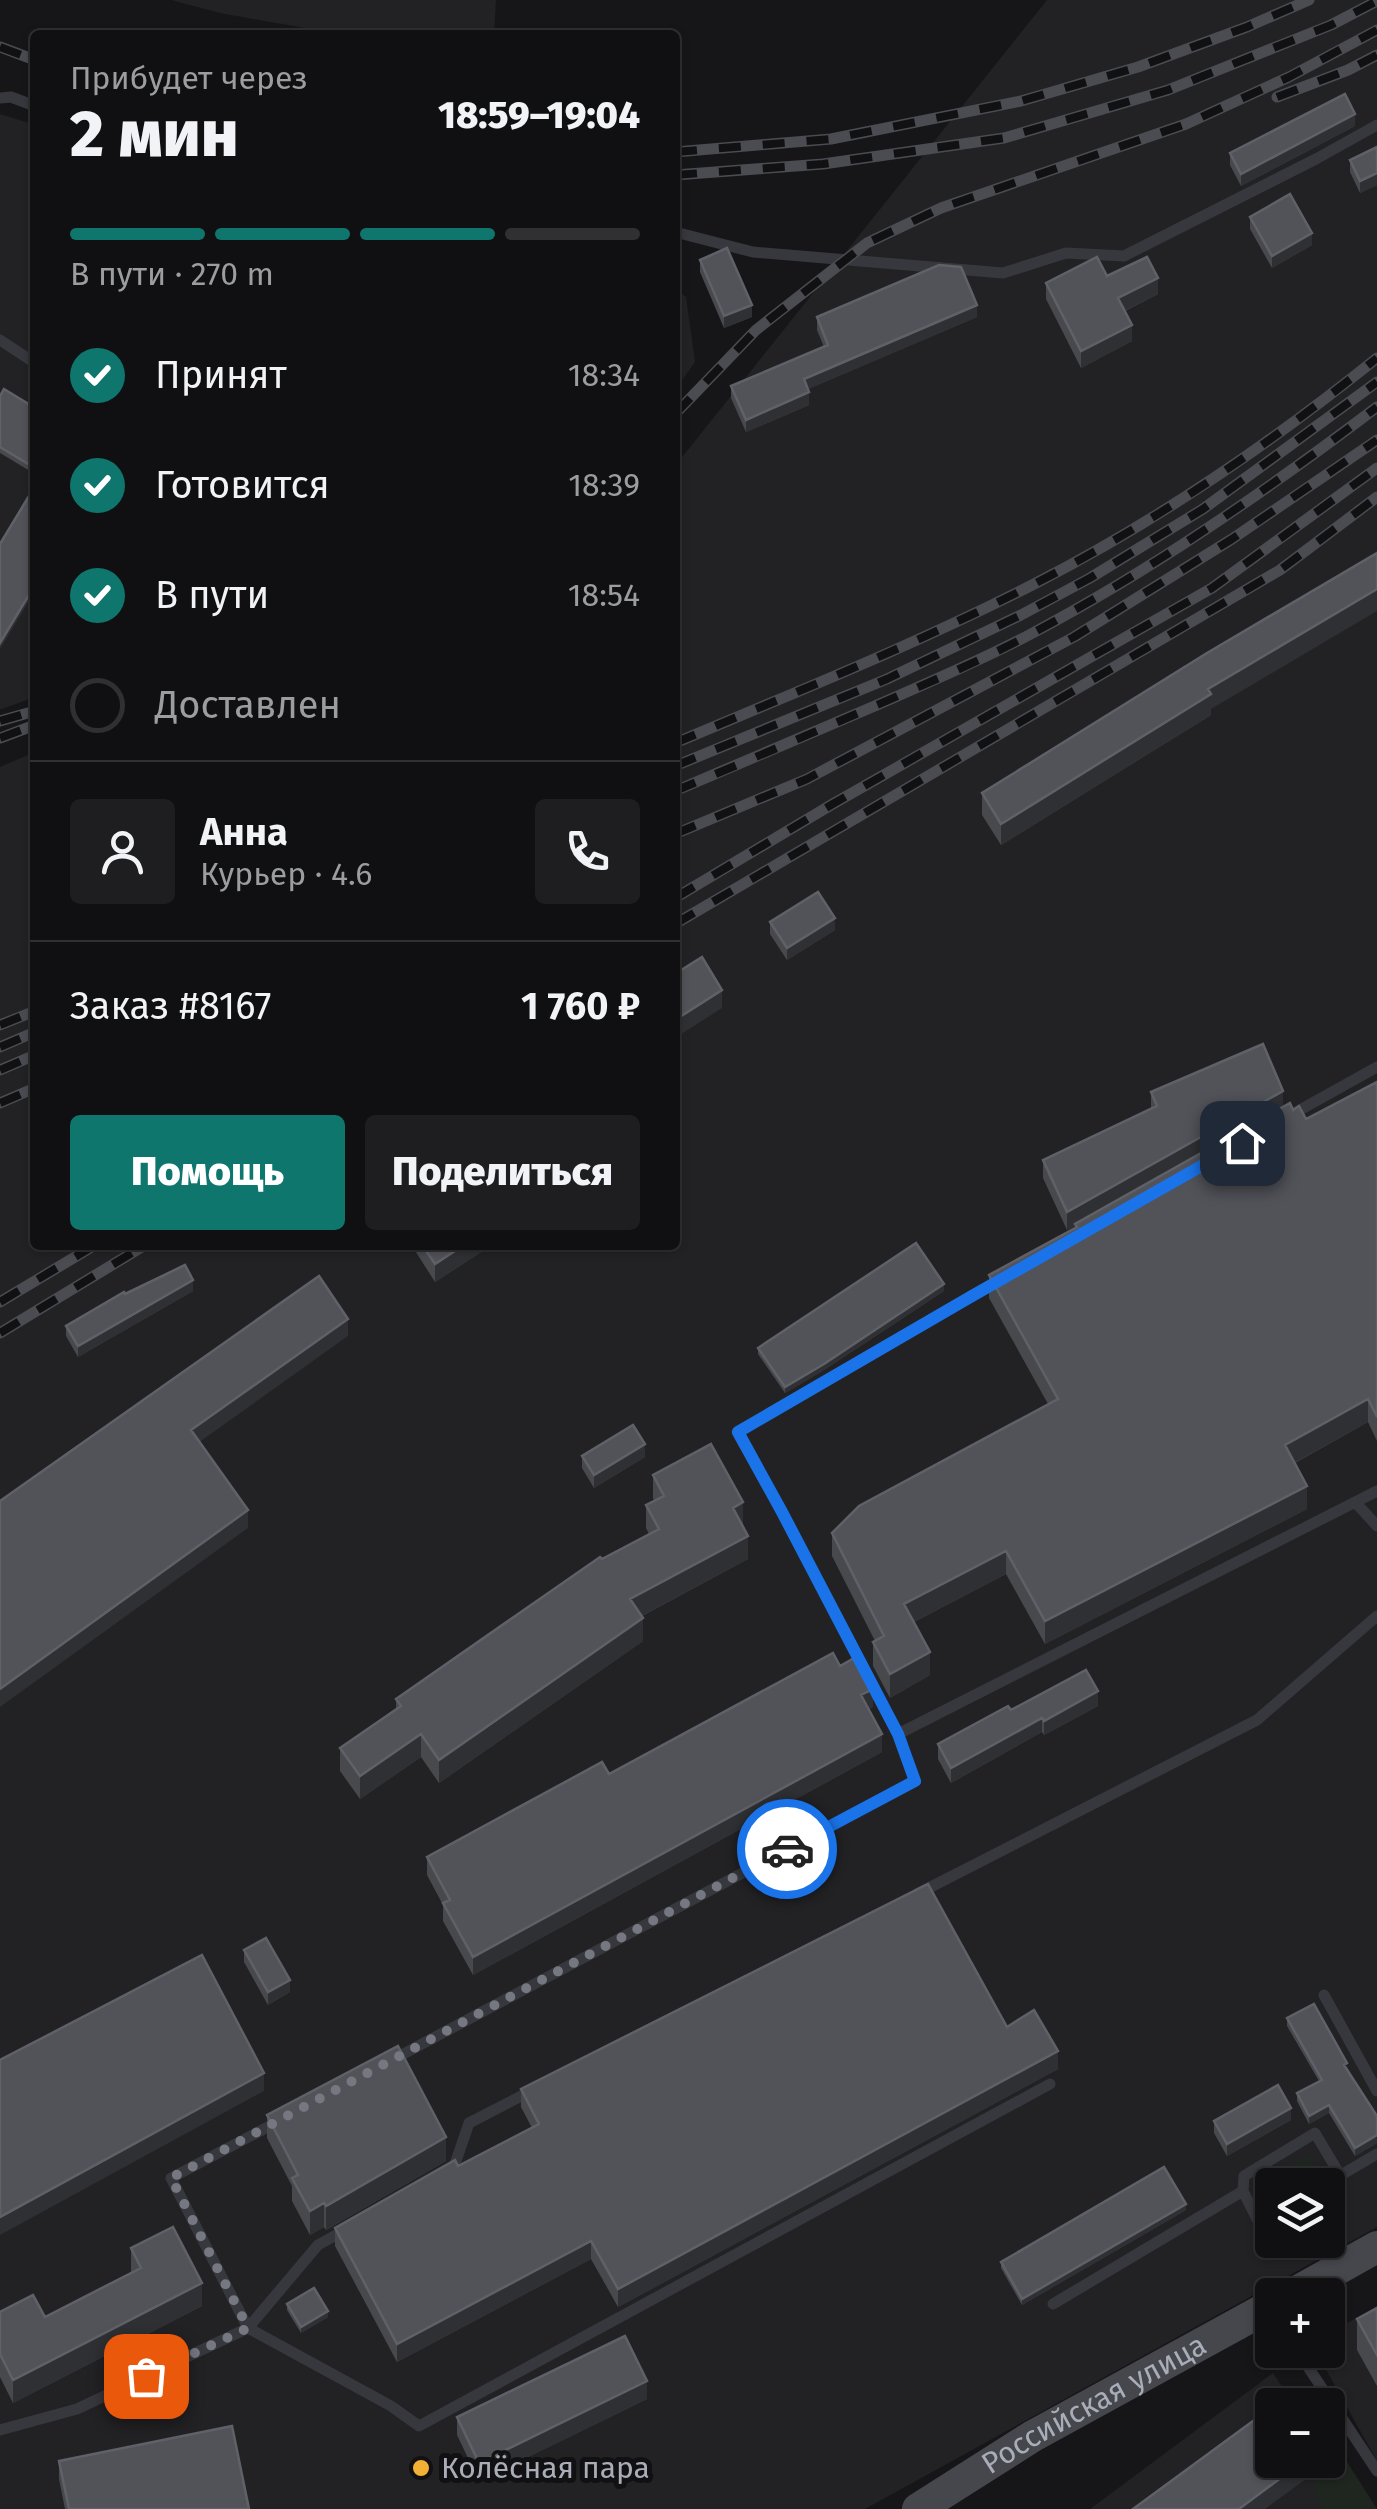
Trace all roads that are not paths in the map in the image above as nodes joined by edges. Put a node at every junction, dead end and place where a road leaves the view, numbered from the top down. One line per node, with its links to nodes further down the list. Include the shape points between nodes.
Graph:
1 (0, 98): 2 (lane)
2 (30, 104)
3 (1377, 125): 4 (lane, via 1124,256 1066,253 1003,273 752,252)
4 (680, 233)
5 (0, 340): 6 (lane)
6 (30, 361)
7 (1377, 1067): 8 (lane)
8 (1276, 1124)
9 (1005, 1276): 14 (lane, via 738,1432)
10 (1377, 1491): 11 (lane)
11 (1356, 1503): 12 (lane); 14 (lane)
12 (1377, 1526)
13 (1377, 1616): 15 (lane, via 1257,1720)
14 (898, 1734): 17 (lane, via 915,1781)
15 (912, 1896)
16 (1324, 1995): 20 (lane)
17 (379, 2067)
18 (1050, 2084): 35 (lane, via 419,2426)
19 (540, 2086): 27 (lane, via 469,2123 454,2168)
20 (1377, 2091)
21 (292, 2113): 35 (lane, via 171,2178)
22 (1376, 2156): 26 (lane)
23 (1257, 2168): 24 (lane, via 1315,2133)
24 (1336, 2168)
25 (1255, 2169): 28 (lane, via 1244,2176)
26 (1345, 2172)
27 (437, 2177)
28 (1243, 2191): 29 (lane); 33 (lane)
29 (1255, 2215)
30 (352, 2226): 35 (lane, via 318,2245)
31 (1377, 2247): 32 (main road)
32 (1321, 2278)
33 (1052, 2304)
34 (1255, 2315): 39 (main road, Российская улица, via 1033,2436)
35 (248, 2328): 37 (lane, via 77,2409)
36 (1309, 2368): 38 (lane)
37 (0, 2430)
38 (1377, 2471)
39 (918, 2509)

